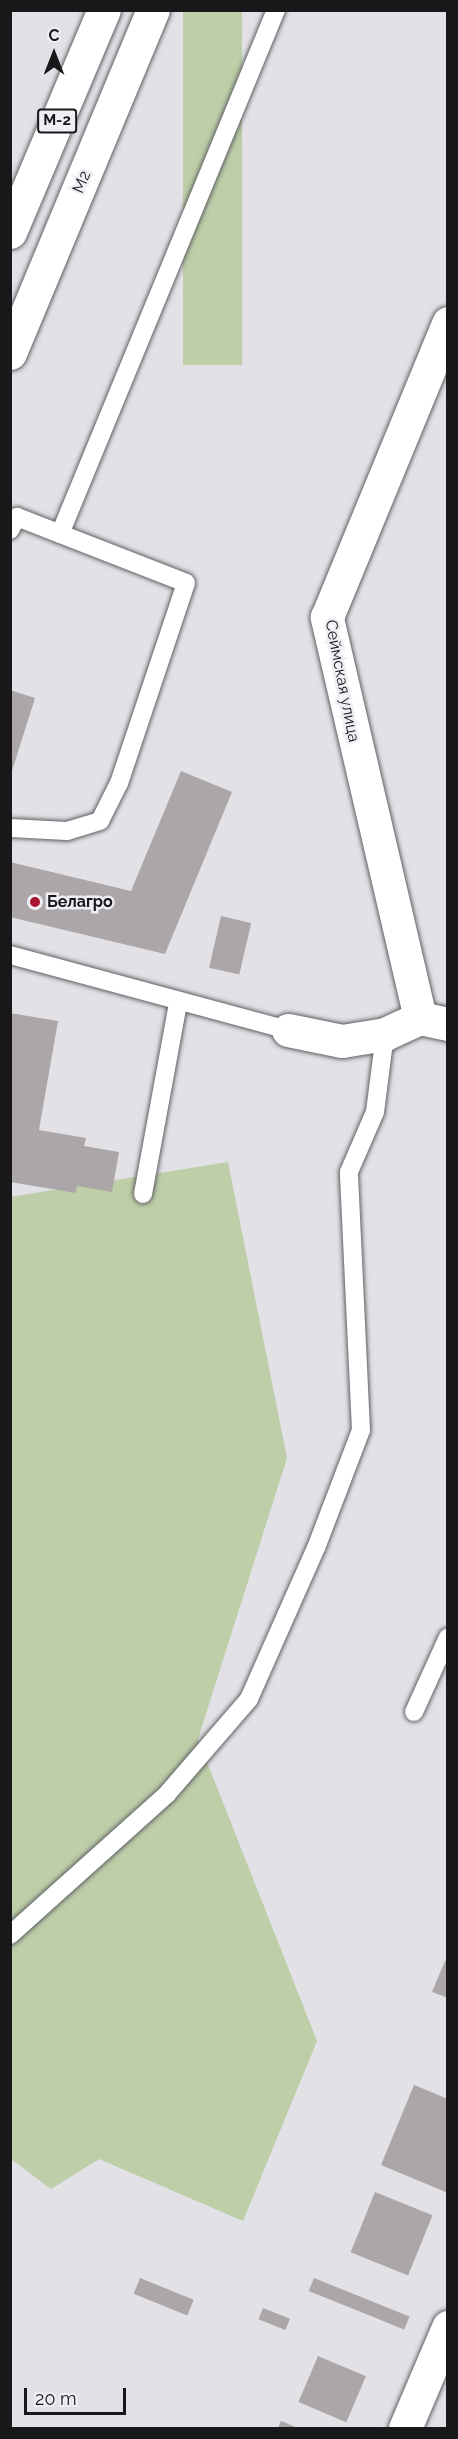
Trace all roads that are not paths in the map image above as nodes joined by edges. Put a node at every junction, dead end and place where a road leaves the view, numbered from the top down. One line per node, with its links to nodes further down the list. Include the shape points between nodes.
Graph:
1 (104, 10): 4 (main road, М-2)
2 (153, 10): 6 (main road, М2)
3 (276, 10): 8 (lane)
4 (10, 232)
5 (447, 323): 12 (main road, Сеймская улица, via 327,617)
6 (10, 352)
7 (10, 531): 8 (lane, via 16,517)
8 (60, 534): 9 (lane, via 186,583 119,783 100,821 67,831)
9 (10, 828)
10 (10, 955): 11 (lane)
11 (178, 1003): 13 (lane); 15 (lane)
12 (434, 1021): 14 (main road)
13 (288, 1030): 14 (main road, via 342,1041)
14 (385, 1034): 18 (lane, via 375,1112 349,1172 361,1430 316,1548 249,1699 167,1794)
15 (143, 1194)
16 (447, 1637): 17 (lane)
17 (414, 1712)
18 (10, 1935)
19 (447, 2327): 20 (main road)
20 (405, 2428)

